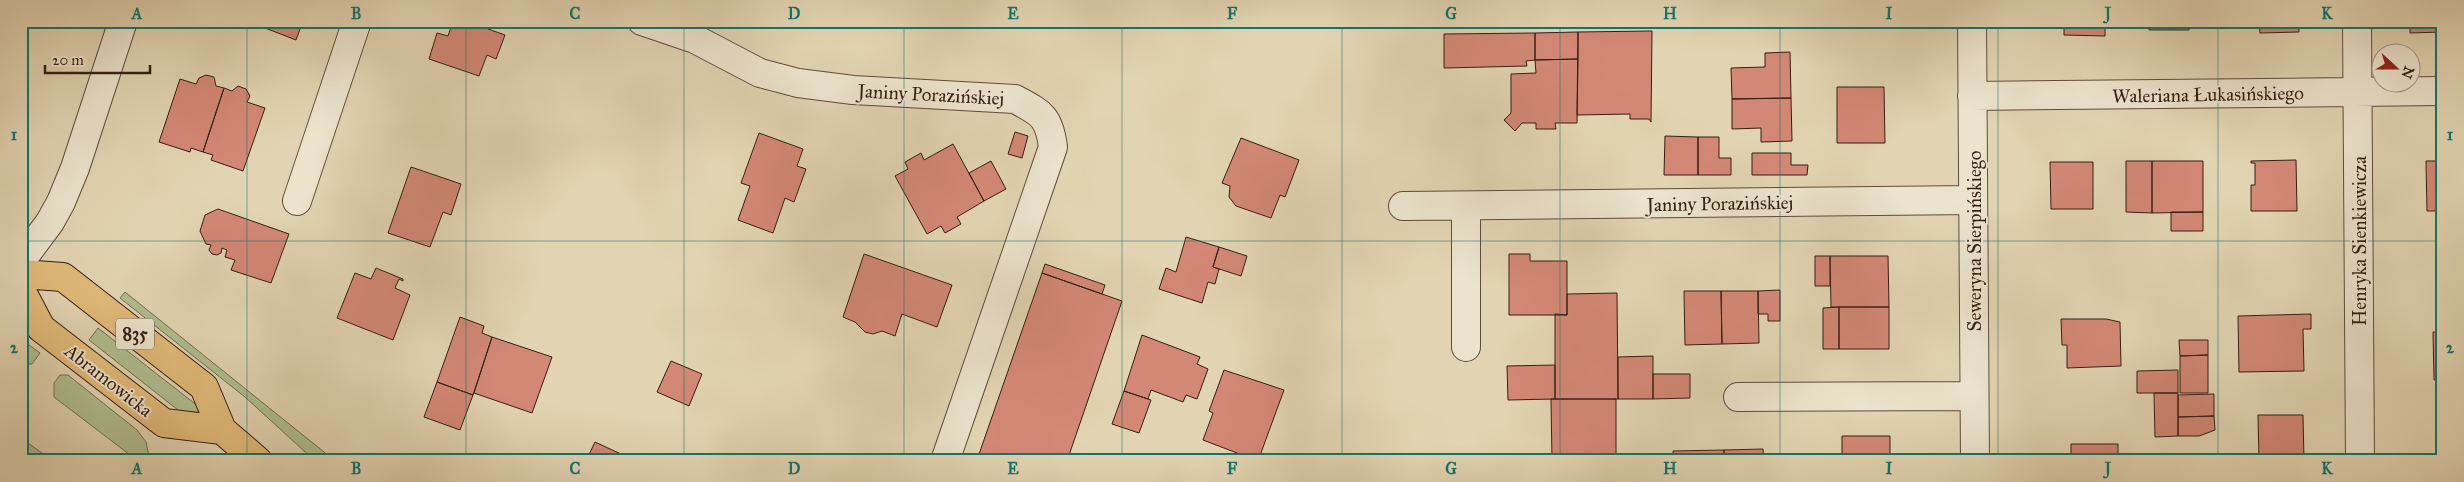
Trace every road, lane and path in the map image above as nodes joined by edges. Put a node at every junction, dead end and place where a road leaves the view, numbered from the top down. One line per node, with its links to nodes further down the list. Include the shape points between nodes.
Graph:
1 (123, 21): 13 (street, via 61,202)
2 (357, 21): 10 (street)
3 (642, 21): 23 (street, Janiny Porazińskiej, via 694,40 760,73 798,83 853,90 1015,99 1038,111 1050,127 1052,147)
4 (1972, 21): 8 (street, Seweryna Sierpińskiego)
5 (2357, 21): 7 (street, Henryka Sienkiewicza)
6 (2443, 91): 7 (street, Waleriana Łukasińskiego)
7 (2358, 92): 8 (street, Waleriana Łukasińskiego); 25 (street, Henryka Sienkiewicza)
8 (1972, 96): 9 (street, Seweryna Sierpińskiego)
9 (1973, 200): 12 (street, Janiny Porazińskiej); 17 (street, Seweryna Sierpińskiego)
10 (297, 201)
11 (1403, 206): 12 (street, Janiny Porazińskiej)
12 (1466, 206): 16 (street)
13 (21, 261)
14 (21, 274): 19 (main road, 835, via 63,277 204,388)
15 (21, 290): 19 (main road, Abramowicka, via 41,328 164,423)
16 (1466, 347)
17 (1974, 396): 18 (street); 24 (street, Seweryna Sierpińskiego)
18 (1738, 397)
19 (222, 430): 22 (main road, 835)
20 (21, 456): 21 (path)
21 (28, 461)
22 (258, 461)
23 (945, 461)
24 (1975, 461)
25 (2360, 461)

